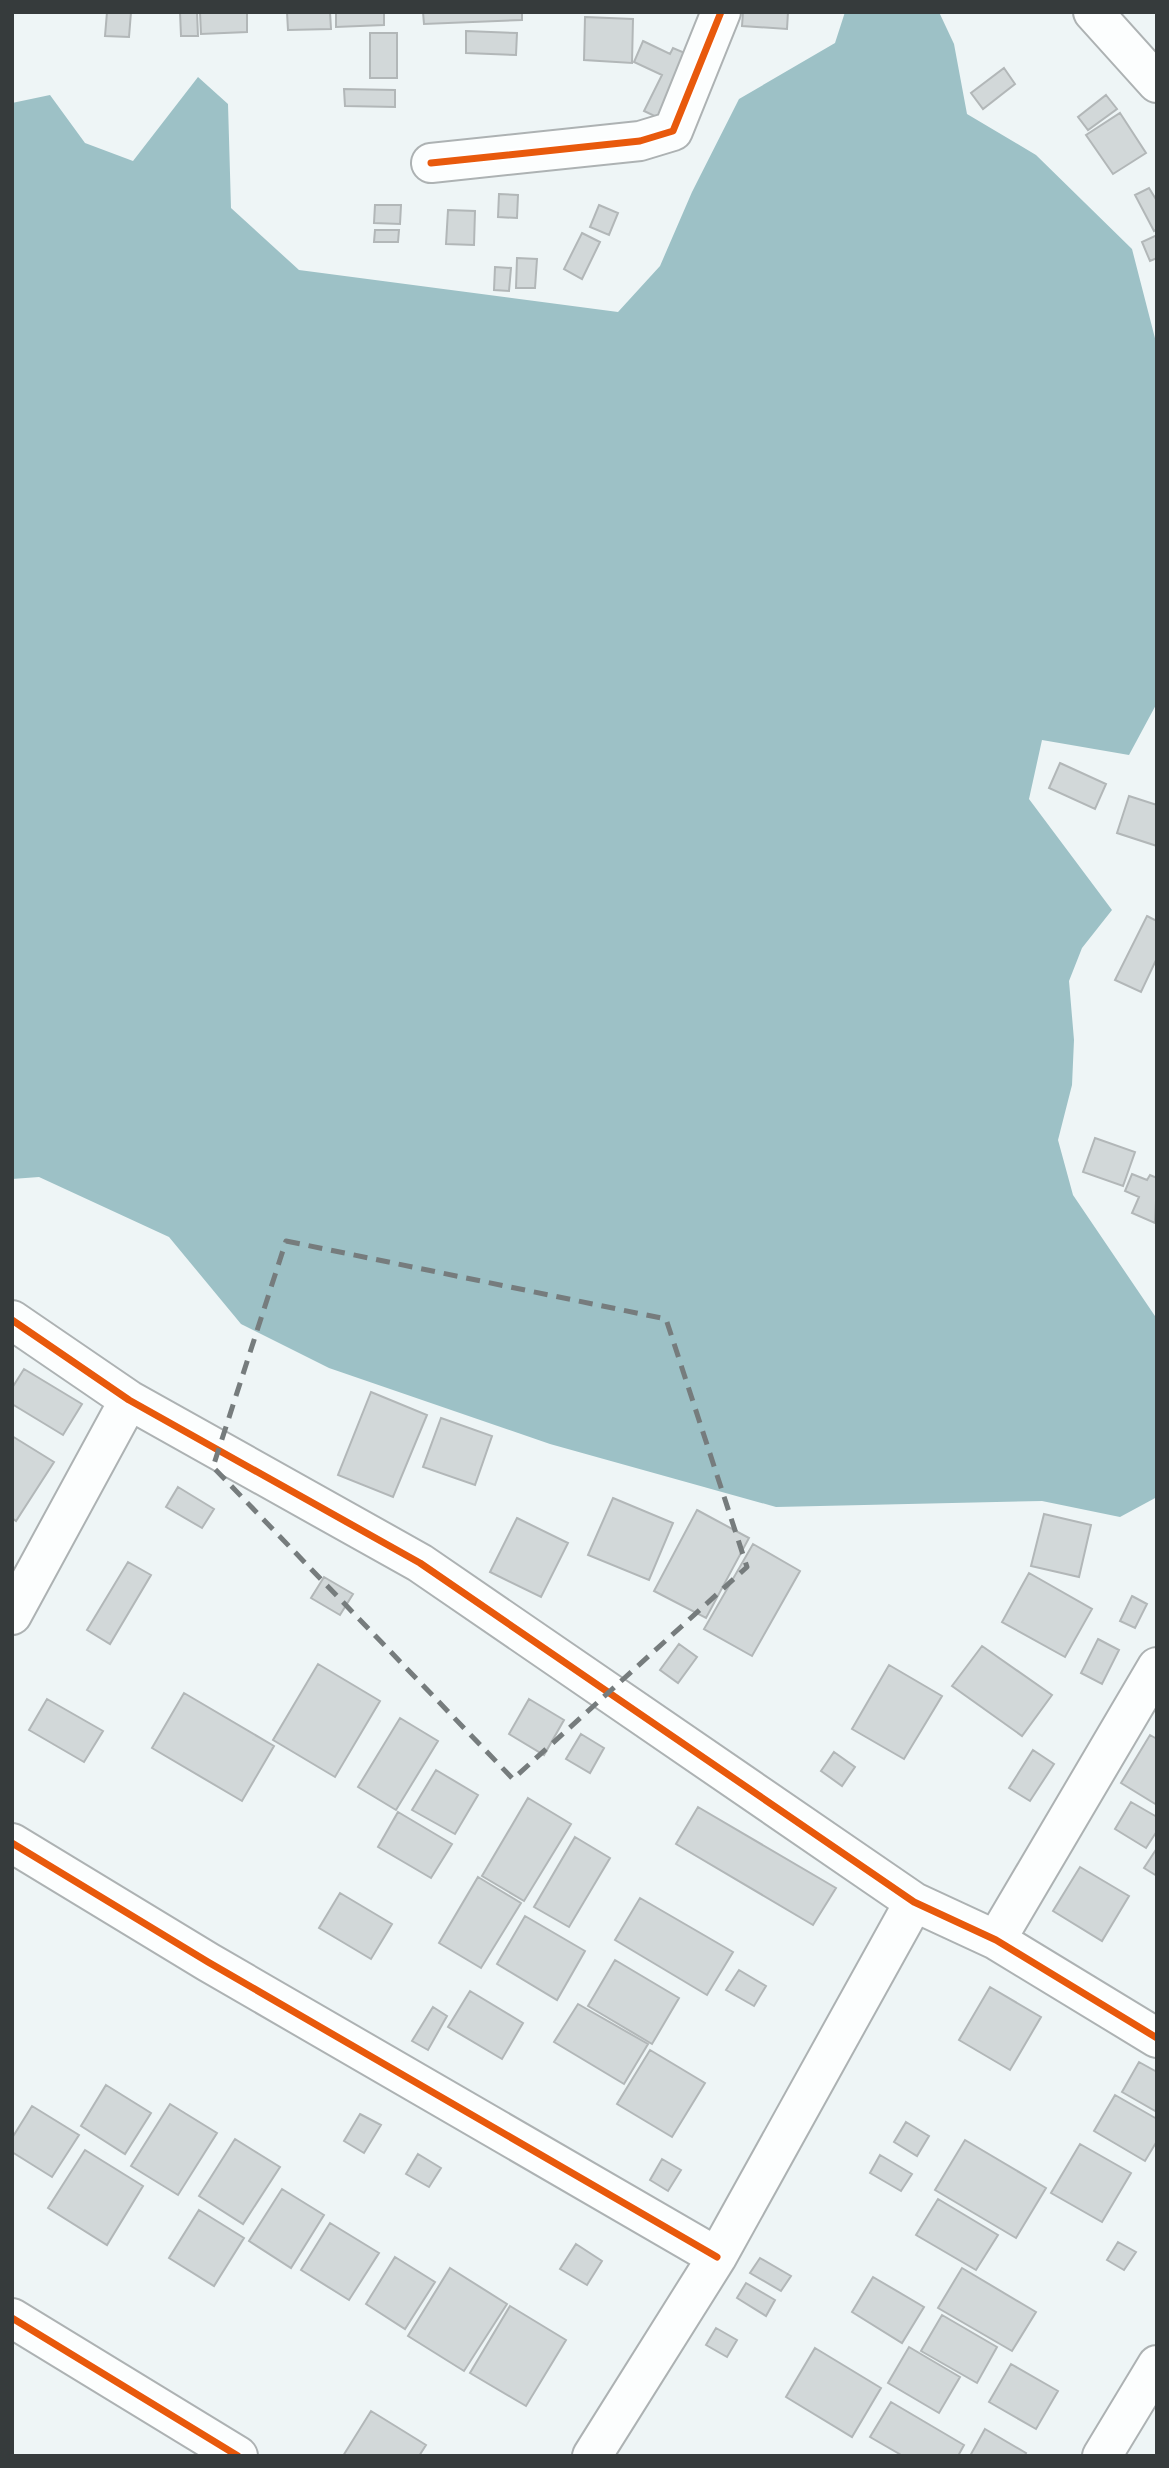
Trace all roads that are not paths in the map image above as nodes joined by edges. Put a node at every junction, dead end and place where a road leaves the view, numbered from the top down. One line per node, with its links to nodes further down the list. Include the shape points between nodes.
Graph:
1 (721, 12): 4 (street, via 673,131 640,141)
2 (1093, 12): 3 (street)
3 (1157, 83)
4 (431, 163)
5 (12, 1320): 6 (street)
6 (129, 1400): 7 (street); 10 (street, via 420,1563)
7 (12, 1615)
8 (1157, 1667): 11 (street)
9 (12, 1843): 13 (street)
10 (914, 1902): 11 (street); 13 (street)
11 (996, 1940): 12 (street)
12 (1157, 2038)
13 (717, 2257): 17 (street)
14 (12, 2318): 16 (street)
15 (1157, 2365): 18 (street)
16 (238, 2456)
17 (592, 2456)
18 (1102, 2456)

